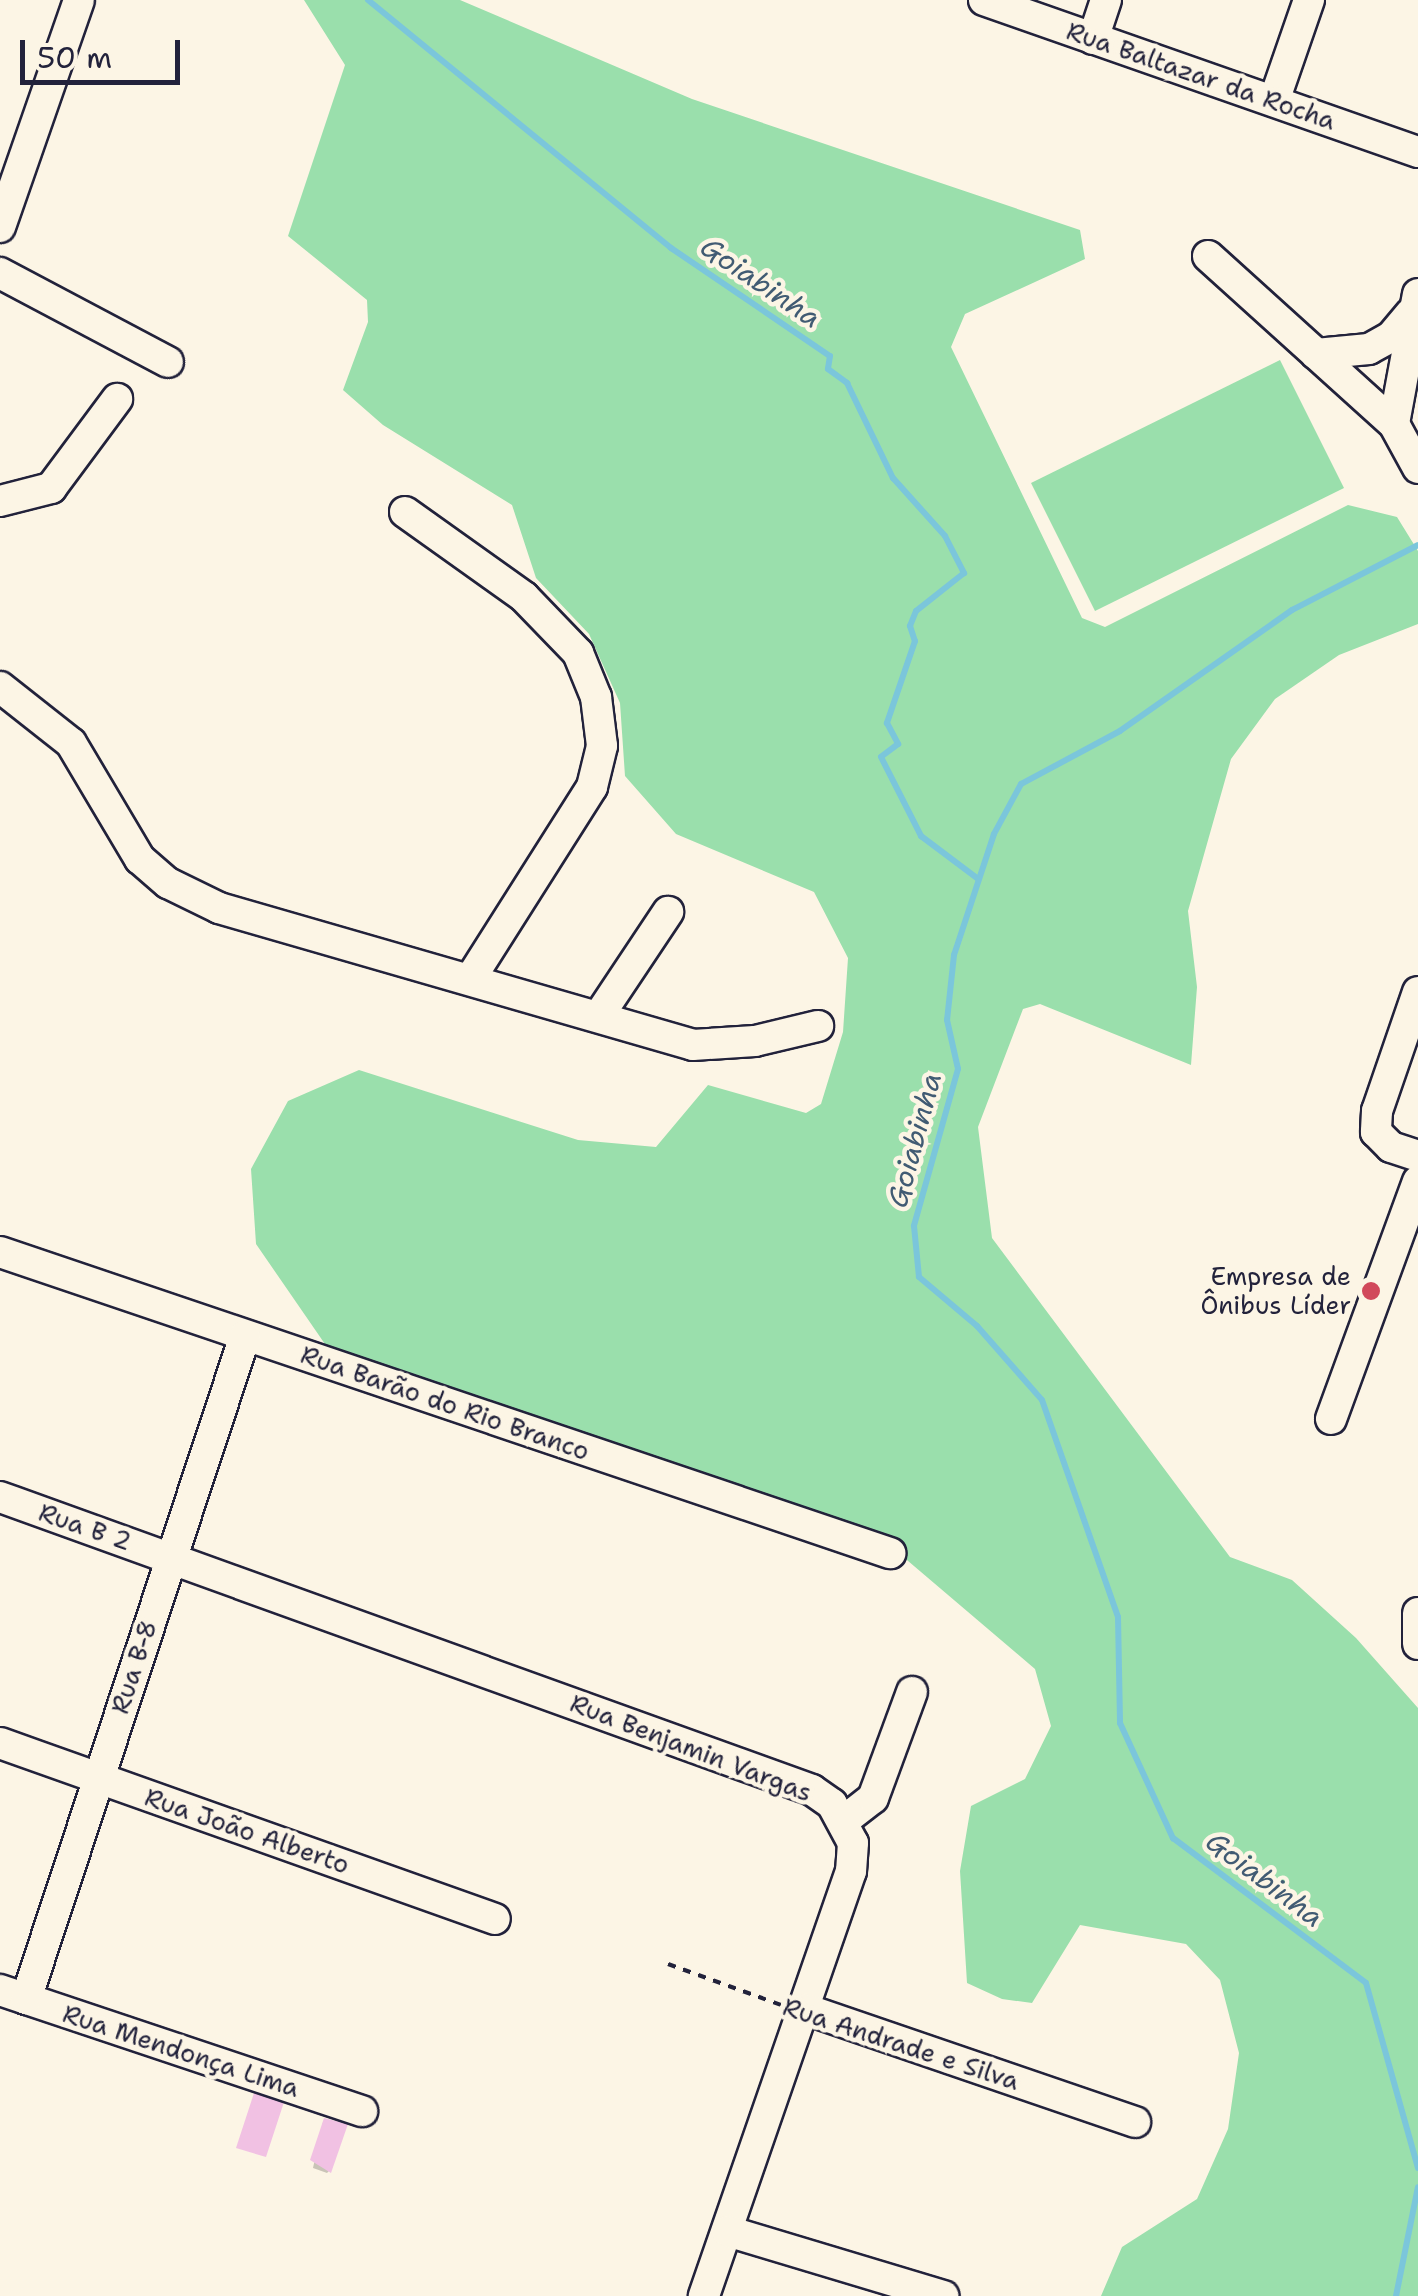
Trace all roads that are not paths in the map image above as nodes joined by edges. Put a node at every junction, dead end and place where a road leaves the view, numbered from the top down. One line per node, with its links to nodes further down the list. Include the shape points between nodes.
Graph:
1 (79, 0): 8 (street)
2 (984, 0): 5 (street, Rua Baltazar da Rocha)
3 (1106, 0): 5 (street)
4 (1309, 0): 6 (street)
5 (1093, 39): 6 (street, Rua Baltazar da Rocha)
6 (1274, 101): 7 (street, Rua Baltazar da Rocha)
7 (1418, 152)
8 (0, 227)
9 (1208, 256): 12 (street)
10 (0, 273): 13 (street)
11 (1414, 303): 12 (street, via 1391,336 1369,349); 15 (street)
12 (1316, 354): 15 (street)
13 (168, 362)
14 (117, 400): 17 (street, via 51,488)
15 (1394, 424): 16 (street)
16 (1418, 468)
17 (8, 490)
18 (405, 512): 21 (street, via 524,597 578,653 596,698 602,746 592,787)
19 (0, 687): 21 (street, via 71,743 140,859 168,883 219,908)
20 (668, 912): 23 (street)
21 (470, 980): 23 (street)
22 (1418, 992): 25 (street, via 1376,1112 1376,1132 1391,1147)
23 (600, 1014): 24 (street, via 693,1046 755,1042)
24 (818, 1026)
25 (1418, 1156)
26 (1418, 1181): 29 (street)
27 (0, 1252): 28 (street, Rua Barão do Rio Branco)
28 (245, 1336): 31 (street, Rua Barão do Rio Branco); 32 (street, Rua B-8)
29 (1331, 1419)
30 (0, 1497): 32 (street, Rua B 2)
31 (890, 1553)
32 (170, 1557): 35 (street, Rua B-8); 36 (street, Rua Benjamin Vargas, via 812,1790)
33 (912, 1692): 36 (street, via 873,1798)
34 (0, 1743): 35 (street, Rua João Alberto)
35 (98, 1779): 37 (street, Rua João Alberto); 38 (street, Rua B-8)
36 (846, 1819): 39 (street, via 851,1871)
37 (495, 1919)
38 (13, 1994): 40 (street, Rua Mendonça Lima)
39 (805, 2009): 41 (street, Rua Andrade e Silva); 42 (street)
40 (362, 2111)
41 (1136, 2122)
42 (727, 2231): 43 (street); 44 (street)
43 (704, 2296)
44 (943, 2296)

